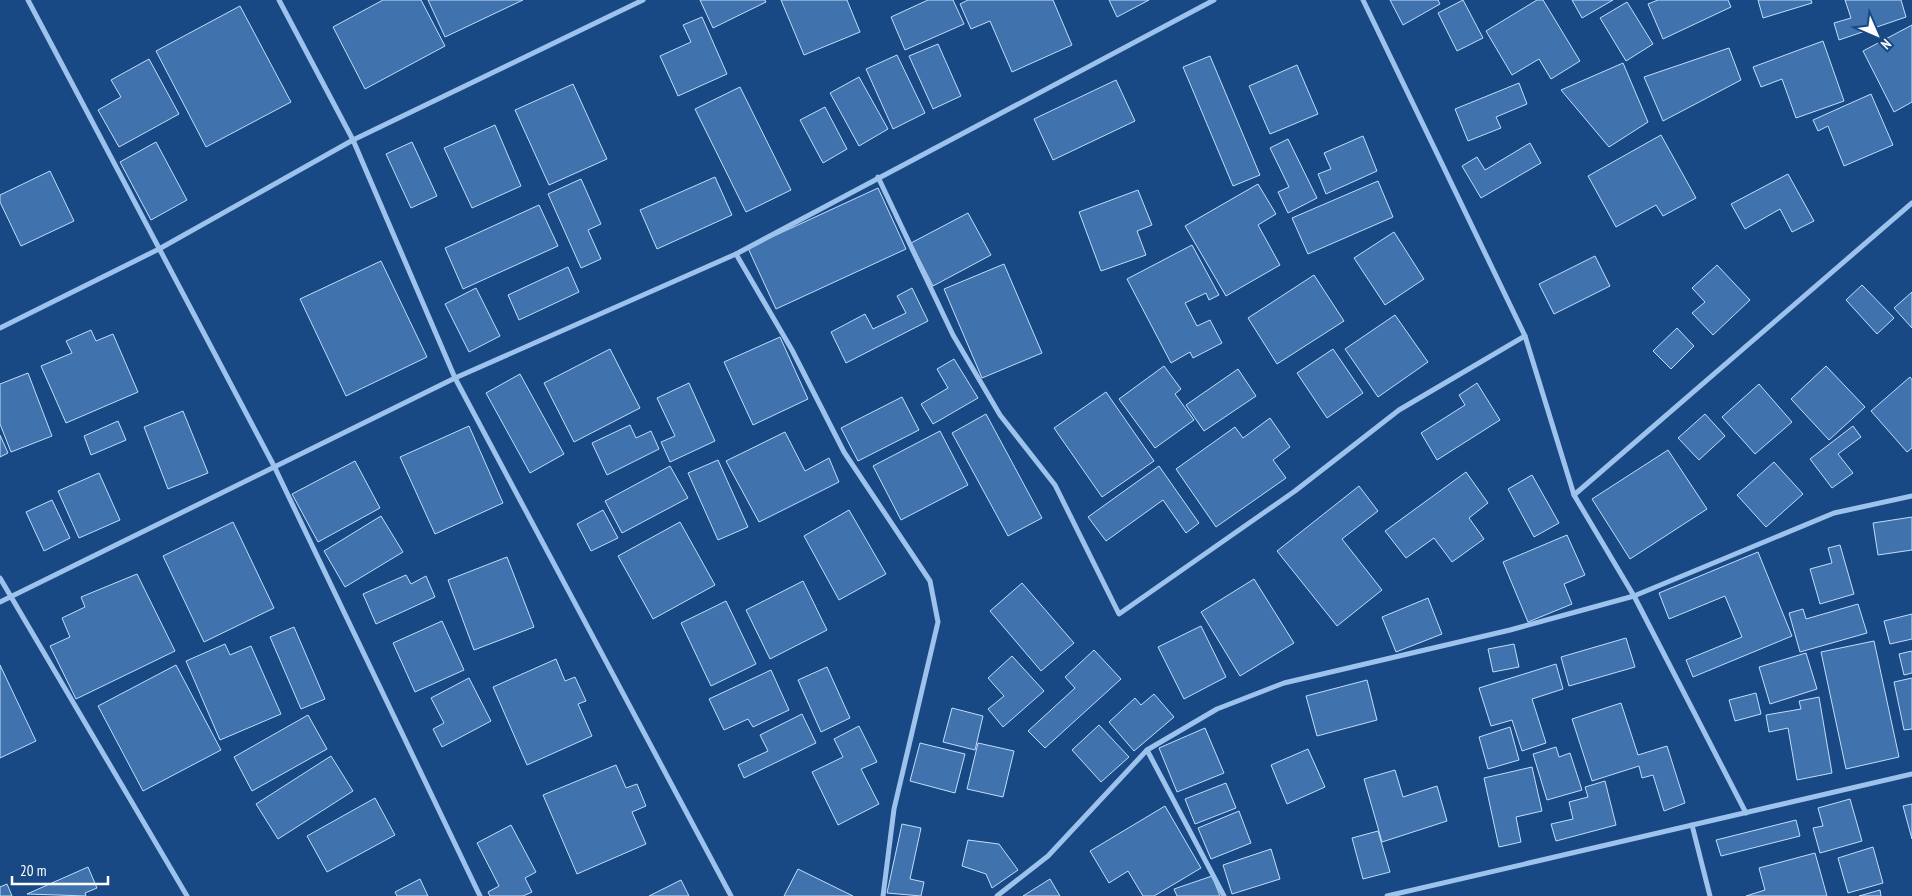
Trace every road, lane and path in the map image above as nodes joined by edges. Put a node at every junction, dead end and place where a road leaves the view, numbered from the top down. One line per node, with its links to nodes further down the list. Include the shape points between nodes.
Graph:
1 (28, 0): 9 (street)
2 (279, 0): 6 (street)
3 (643, 0): 6 (street)
4 (1214, 0): 7 (street)
5 (1363, 0): 12 (street)
6 (353, 140): 9 (street); 13 (street)
7 (878, 176): 10 (street); 12 (street, via 953,335 1000,415 1055,485 1118,614 1295,491 1399,410)
8 (1912, 203): 15 (street)
9 (159, 248): 11 (street); 14 (street)
10 (736, 254): 13 (street); 28 (street, via 792,350 844,452 930,580 938,622 894,809)
11 (0, 328)
12 (1525, 336): 15 (street)
13 (455, 378): 14 (street); 27 (street)
14 (274, 466): 19 (street); 26 (street)
15 (1574, 495): 18 (street)
16 (1912, 496): 18 (street, via 1834,514)
17 (0, 578): 19 (street)
18 (1634, 596): 21 (street, via 1510,630 1284,682 1216,710); 23 (street)
19 (10, 597): 20 (street); 25 (street)
20 (0, 602)
21 (1147, 750): 29 (street, via 1048,856); 30 (street)
22 (1912, 774): 23 (street)
23 (1746, 813): 24 (street)
24 (1692, 825): 31 (street); 32 (street)
25 (187, 896)
26 (480, 896)
27 (731, 896)
28 (883, 896)
29 (997, 896)
30 (1224, 896)
31 (1387, 896)
32 (1710, 896)

